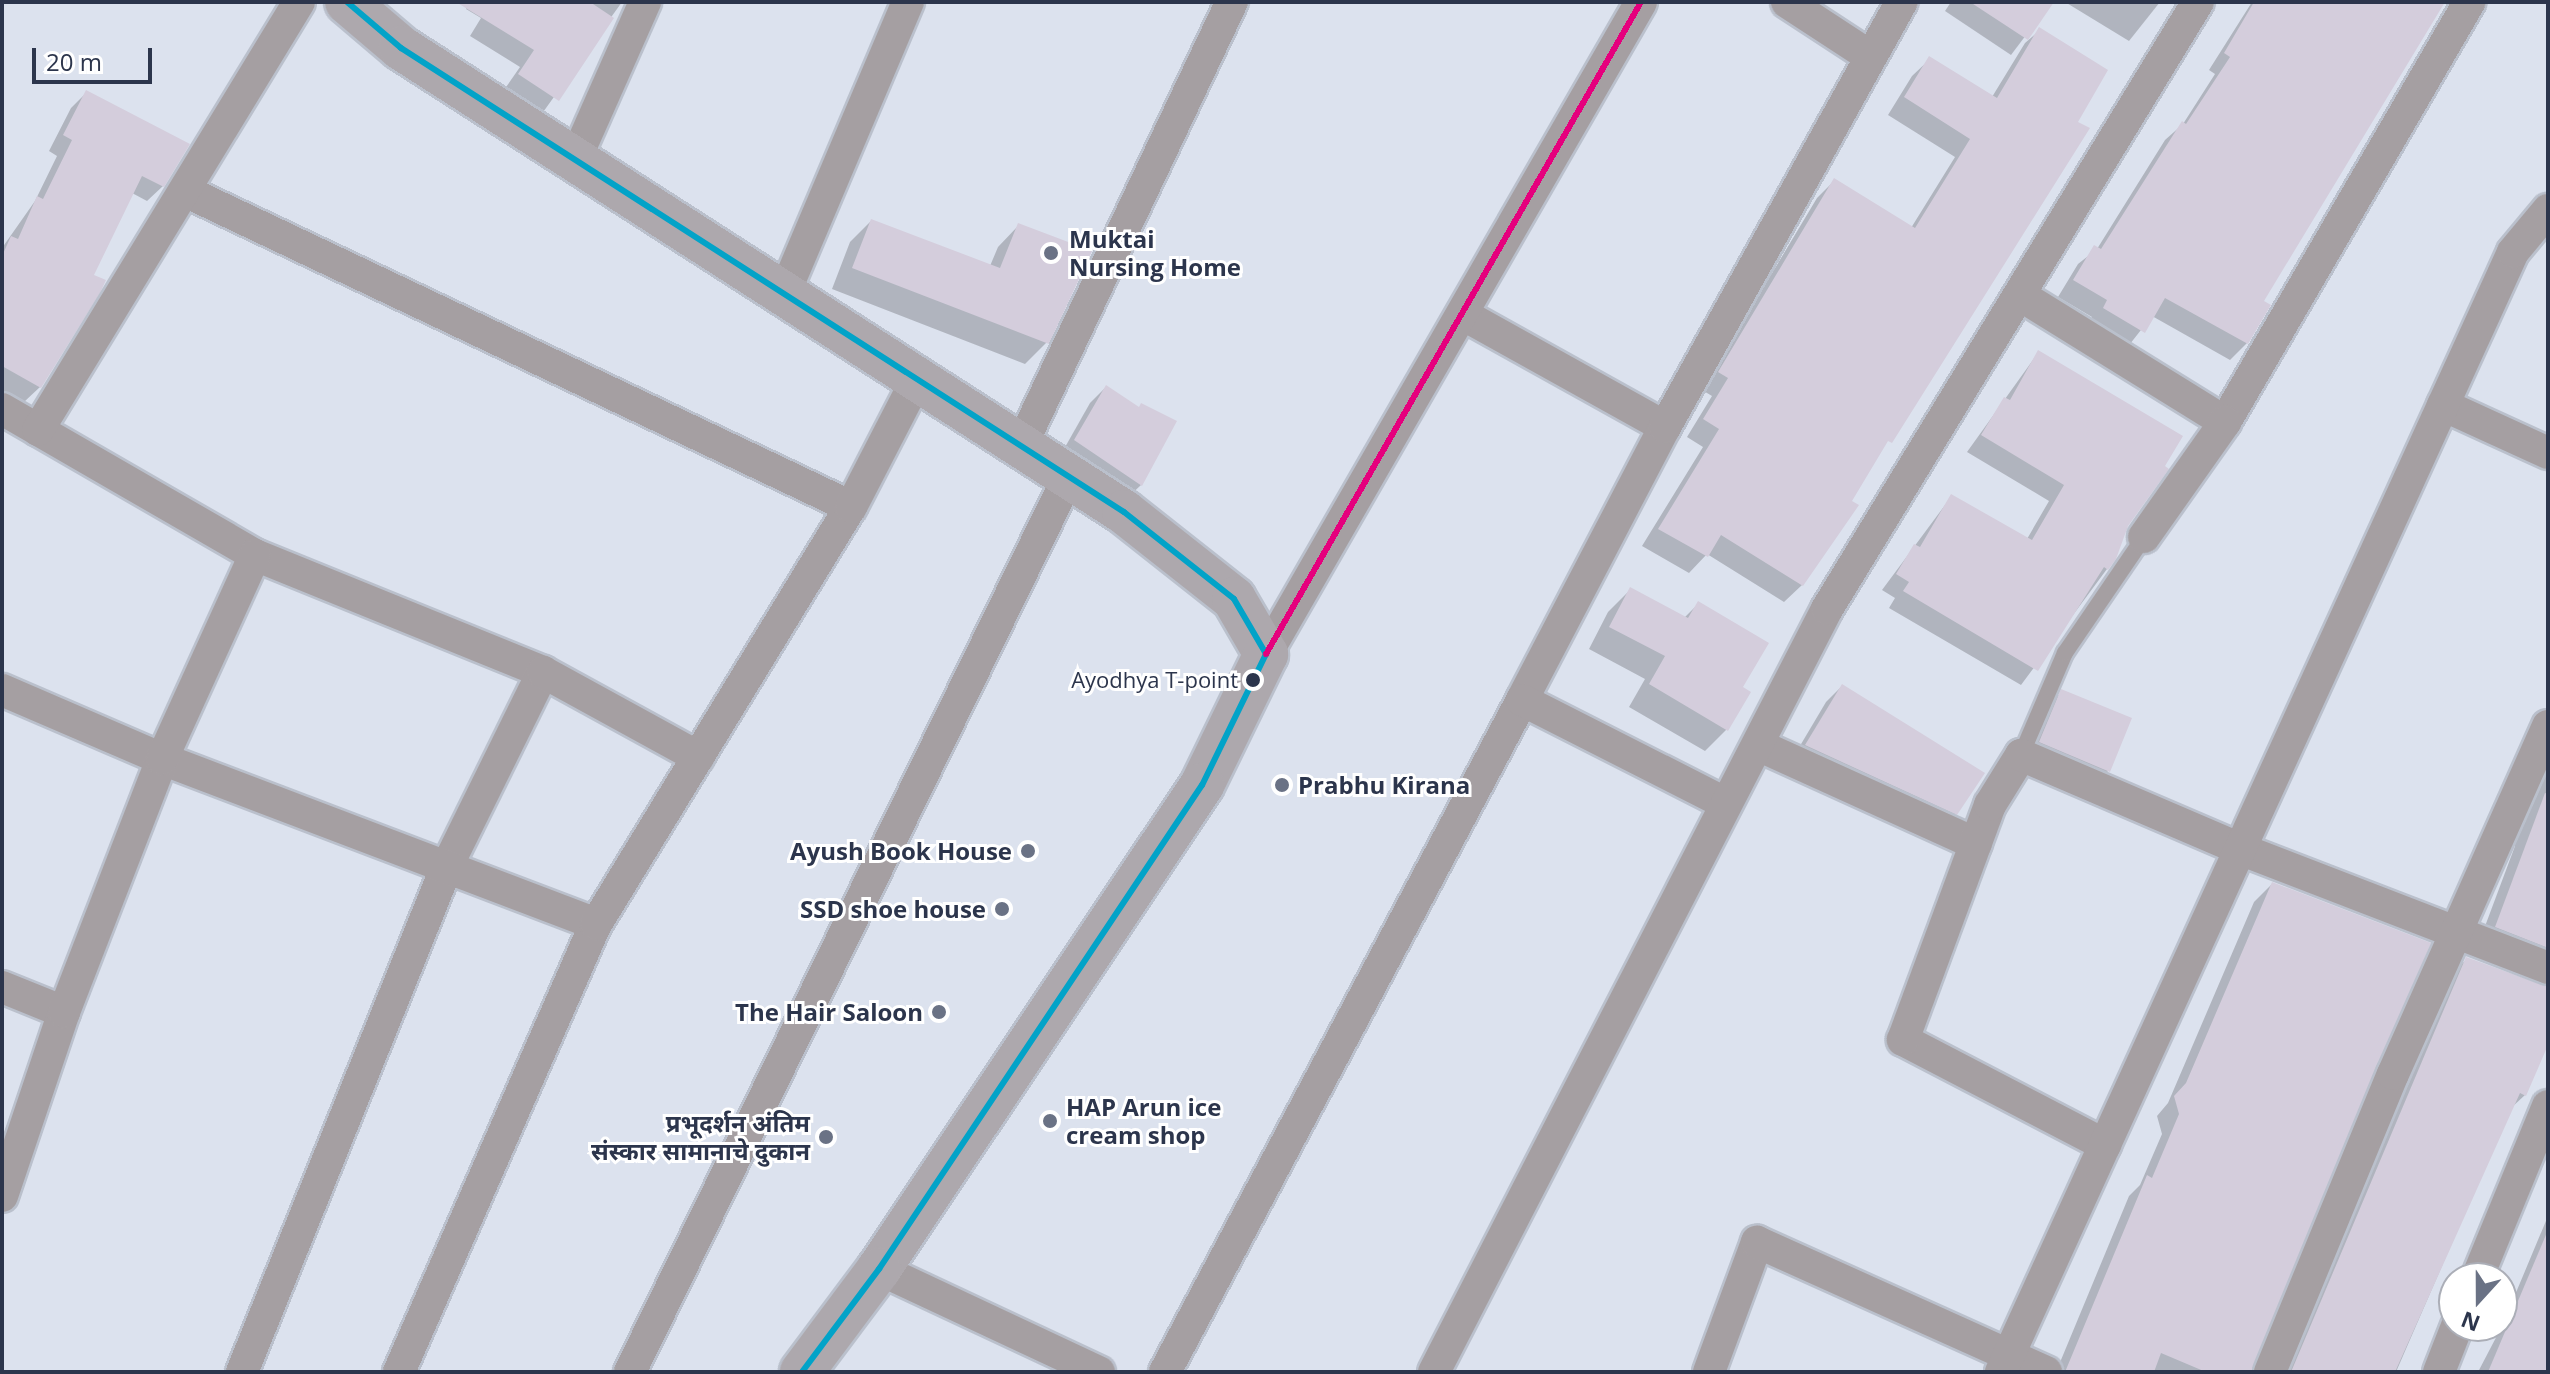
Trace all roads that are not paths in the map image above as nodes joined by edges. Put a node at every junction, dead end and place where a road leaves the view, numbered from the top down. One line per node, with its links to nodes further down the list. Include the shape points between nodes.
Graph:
1 (299, 2): 13 (street)
2 (347, 2): 12 (main road, via 401,48)
3 (645, 2): 12 (street)
4 (908, 2): 15 (street)
5 (1232, 2): 24 (street)
6 (1641, 2): 17 (street)
7 (1787, 2): 11 (street)
8 (1902, 2): 11 (street)
9 (2198, 2): 16 (street)
10 (2469, 2): 21 (street)
11 (1868, 55): 22 (street)
12 (575, 160): 15 (main road)
13 (185, 191): 23 (street); 27 (street)
14 (2548, 210): 19 (street, via 2513,252)
15 (784, 294): 18 (main road)
16 (2020, 295): 21 (street); 35 (street, via 1827,609)
17 (1464, 315): 22 (street); 30 (street)
18 (917, 379): 24 (main road); 27 (street)
19 (2443, 405): 25 (street); 41 (street)
20 (2, 409): 23 (street)
21 (2225, 422): 28 (street)
22 (1665, 427): 33 (street)
23 (38, 430): 29 (street)
24 (1021, 446): 26 (main road)
25 (2548, 453)
26 (1069, 476): 30 (main road, via 1124,512 1234,599); 57 (street)
27 (851, 507): 37 (street)
28 (2144, 537): 36 (lane, via 2065,653)
29 (255, 555): 31 (street); 38 (street)
30 (1266, 654): 52 (main road, via 1202,785)
31 (543, 672): 37 (street); 42 (street)
32 (2, 690): 38 (street)
33 (1522, 700): 39 (street); 60 (street)
34 (2548, 726): 44 (street)
35 (1758, 745): 39 (street); 40 (street)
36 (2021, 755): 40 (street, via 1990,805); 41 (street)
37 (698, 757): 43 (street)
38 (162, 759): 42 (street); 47 (street)
39 (1725, 803): 61 (street)
40 (1976, 844): 49 (street, via 1903,1040)
41 (2240, 849): 44 (street); 49 (street)
42 (447, 866): 43 (street); 55 (street)
43 (596, 924): 56 (street)
44 (2457, 930): 45 (street); 64 (street)
45 (2548, 968)
46 (2, 987): 47 (street)
47 (64, 1012): 50 (street)
48 (2548, 1106): 51 (street)
49 (2105, 1145): 54 (street)
50 (2, 1196)
51 (2484, 1262)
52 (879, 1269): 58 (main road); 59 (street)
53 (2451, 1342): 65 (street)
54 (2005, 1362): 62 (street, via 1757,1242); 63 (street)
55 (242, 1372)
56 (399, 1372)
57 (630, 1372)
58 (802, 1372)
59 (1099, 1372)
60 (1165, 1372)
61 (1434, 1372)
62 (1709, 1372)
63 (2046, 1372)
64 (2270, 1372)
65 (2439, 1372)

